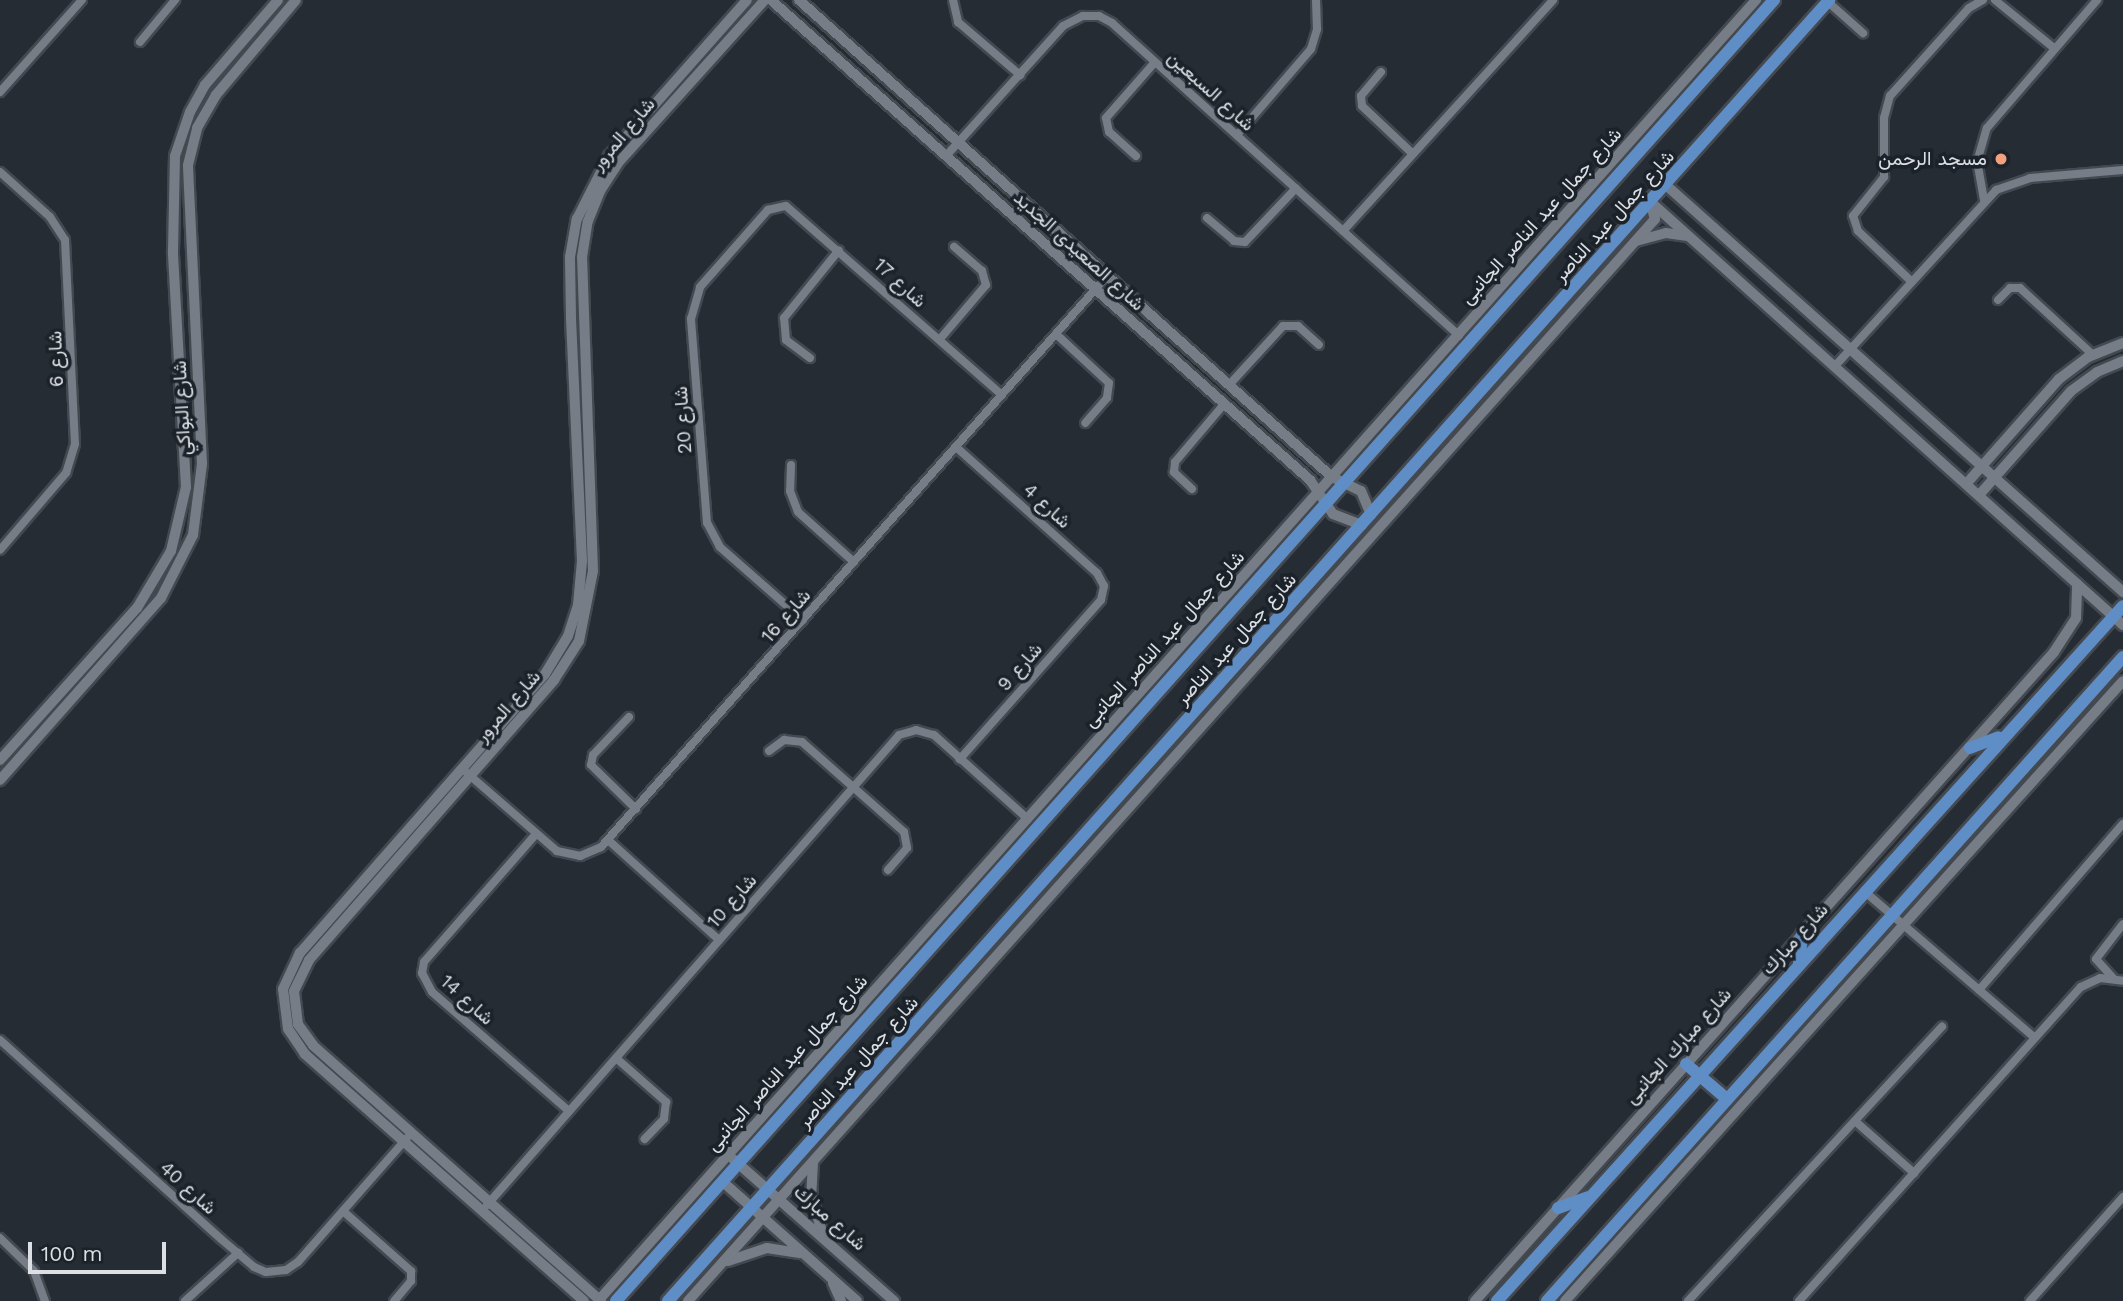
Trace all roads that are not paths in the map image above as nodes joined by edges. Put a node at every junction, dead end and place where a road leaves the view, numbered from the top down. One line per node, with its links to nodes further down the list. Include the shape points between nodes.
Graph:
1 (82, 0): 26 (street)
2 (175, 0): 21 (street)
3 (278, 0): 98 (street, شارع البواكي, via 205,85 175,156 173,251 186,477 171,551 137,608)
4 (296, 0): 98 (street, شارع البواكي, via 216,95 197,128 188,165 202,464 193,535 161,598)
5 (747, 0): 51 (street, شارع المرور, via 595,178 572,244)
6 (765, 0): 50 (street, شارع المرور, via 604,183 583,245)
7 (771, 0): 30 (street, شارع الصعيدى الجديد)
8 (799, 0): 28 (street, شارع الصعيدى الجديد)
9 (953, 0): 25 (street, via 958,22)
10 (1316, 0): 27 (street, via 1317,29 1311,49)
11 (1553, 0): 29 (street)
12 (1756, 0): 18 (main road, شارع جمال عبد الناصر الجانبى)
13 (1774, 0): 19 (main road, شارع جمال عبد الناصر)
14 (1983, 0): 46 (street, via 1969,8 1890,96 1884,118 1884,177 1853,216 1858,231)
15 (1996, 0): 22 (street)
16 (2097, 0): 22 (street)
17 (1828, 1): 20 (street); 34 (main road, شارع جمال عبد الناصر)
18 (1747, 10): 19 (main road); 47 (main road, شارع جمال عبد الناصر الجانبى)
19 (1757, 19): 47 (main road, شارع جمال عبد الناصر)
20 (1863, 33)
21 (140, 42)
22 (2055, 49): 36 (street, via 1984,134 1977,162)
23 (1155, 62): 25 (street, شارع السبعين, via 1112,23 1088,15 1063,26); 27 (street, شارع السبعين); 31 (street, via 1106,118 1109,132)
24 (1381, 72): 29 (street, via 1360,103)
25 (1020, 75): 28 (street, شارع السبعين)
26 (0, 92)
27 (1237, 135): 35 (street, شارع السبعين)
28 (959, 142): 30 (street, شارع السبعين); 45 (street, شارع الصعيدى الجديد)
29 (1413, 154): 40 (street)
30 (947, 156): 48 (street, شارع الصعيدى الجديد)
31 (1136, 156)
32 (2123, 170): 36 (street, via 2022,179)
33 (0, 172): 81 (street, شارع 6, via 50,217 65,240 75,444 66,472)
34 (1667, 186): 37 (main road, شارع جمال عبد الناصر); 58 (main road)
35 (1296, 188): 39 (street, via 1245,242 1234,241); 40 (street, شارع السبعين)
36 (1984, 200): 46 (street)
37 (1651, 204): 41 (main road); 42 (main road, via 1656,216); 52 (main road, شارع جمال عبد الناصر)
38 (772, 207): 44 (street, شارع 17, via 790,207); 87 (street, شارع 20, via 699,287 691,319 709,529 720,547)
39 (1207, 218)
40 (1343, 231): 54 (street, شارع السبعين)
41 (1690, 237): 42 (main road, via 1666,233); 62 (main road)
42 (1630, 244): 52 (main road)
43 (954, 247): 55 (street, via 982,271 985,285)
44 (839, 250): 55 (street, شارع 17); 60 (street, via 784,318 786,340)
45 (1108, 275): 48 (street, شارع 16); 63 (street, شارع الصعيدى الجديد)
46 (1911, 281): 58 (street)
47 (1513, 284): 54 (main road, شارع جمال عبد الناصر الجانبى); 64 (main road, شارع جمال عبد الناصر)
48 (1096, 289): 53 (street, شارع 16); 66 (street, شارع الصعيدى الجديد)
49 (1998, 300): 59 (street, via 2010,288 2020,288)
50 (583, 316): 51 (street); 77 (street, شارع المرور)
51 (571, 317): 78 (street, شارع المرور)
52 (1549, 327): 80 (main road, شارع جمال عبد الناصر); 90 (main road)
53 (1056, 334): 65 (street, شارع 16); 67 (street, via 1109,383 1107,398)
54 (1459, 335): 64 (main road, شارع جمال عبد الناصر الجانبى)
55 (940, 339): 65 (street, شارع 17)
56 (2123, 343): 59 (street)
57 (1319, 345): 63 (street, via 1298,326 1283,326)
58 (1850, 349): 62 (street); 70 (main road)
59 (2093, 355): 70 (street, via 2059,379)
60 (810, 358)
61 (2123, 361): 71 (street, via 2096,372 2071,391)
62 (1835, 366): 73 (main road)
63 (1230, 385): 72 (street, شارع الصعيدى الجديد)
64 (1420, 388): 72 (main road, شارع جمال عبد الناصر)
65 (1002, 395): 68 (street, شارع 16)
66 (1225, 403): 74 (street, via 1175,462 1174,472); 75 (street, شارع الصعيدى الجديد)
67 (1085, 423)
68 (956, 447): 82 (street, شارع 16); 85 (street, شارع 4, via 1100,576)
69 (791, 465): 82 (street, via 790,491 798,512)
70 (1982, 467): 71 (main road); 73 (street)
71 (1994, 478): 76 (street); 84 (main road)
72 (1337, 480): 75 (main road, شارع جمال عبد الناصر الجانبى); 79 (main road, شارع جمال عبد الناصر); 80 (street, شارع الصعيدى الجديد, via 1364,495)
73 (1967, 483): 76 (main road)
74 (1192, 489)
75 (1318, 492): 79 (street, شارع الصعيدى الجديد); 104 (main road, شارع جمال عبد الناصر الجانبى)
76 (1980, 494): 83 (main road)
77 (591, 500): 78 (street); 99 (street, شارع المرور, via 592,583 579,640 554,680)
78 (580, 502): 99 (street, شارع المرور, via 581,582 568,636 545,674)
79 (1325, 505): 80 (street, via 1338,517); 134 (main road, شارع جمال عبد الناصر)
80 (1366, 520): 89 (main road, شارع جمال عبد الناصر)
81 (1, 549)
82 (854, 562): 87 (street, شارع 16)
83 (2077, 584): 88 (main road); 95 (main road, شارع مبارك الجانبى, via 2076,618 2065,639)
84 (2123, 592)
85 (1103, 596): 97 (street, شارع 9)
86 (2123, 606): 88 (main road, شارع مبارك)
87 (803, 620): 102 (street, شارع 16)
88 (2118, 620): 94 (main road, شارع مبارك)
89 (1261, 639): 90 (main road); 103 (main road, شارع جمال عبد الناصر)
90 (1272, 648): 103 (main road)
91 (2123, 657): 110 (main road)
92 (2123, 681): 111 (main road)
93 (629, 717): 102 (street, via 593,755 591,765)
94 (2001, 736): 95 (main road); 109 (main road, شارع مبارك)
95 (1969, 748): 113 (main road, شارع مبارك الجانبى)
96 (769, 751): 101 (street, via 783,740 797,740)
97 (960, 759): 101 (street, شارع 10, via 934,735 910,731 895,739); 104 (street, شارع 10)
98 (3, 765): 100 (street, شارع البواكي)
99 (466, 772): 106 (street, شارع 16); 129 (street, شارع المرور, via 309,960 294,991 295,1016 307,1039); 131 (street, شارع المرور, via 300,953 283,989 284,1019 298,1046)
100 (0, 780)
101 (853, 787): 108 (street, via 908,838 905,851); 114 (street, شارع 10)
102 (636, 809): 107 (street, شارع 16)
103 (1117, 811): 118 (main road, شارع جمال عبد الناصر)
104 (1028, 820): 132 (main road, شارع جمال عبد الناصر الجانبى)
105 (2123, 824): 119 (street)
106 (536, 834): 107 (street, شارع 16, via 557,852 574,856 595,852); 127 (street, شارع 14, via 424,962 422,973 428,988)
107 (608, 840): 114 (street)
108 (888, 870)
109 (1864, 891): 110 (street); 115 (main road, شارع مبارك)
110 (1892, 914): 111 (street); 126 (main road)
111 (1903, 924): 119 (street); 169 (main road)
112 (2123, 924): 116 (street, via 2096,958)
113 (1802, 934): 115 (main road); 124 (main road, شارع مبارك الجانبى)
114 (719, 940): 123 (street, شارع 10)
115 (1799, 964): 125 (main road, شارع مبارك)
116 (2113, 978): 117 (street); 121 (street, via 2087,983)
117 (2123, 981)
118 (964, 983): 133 (main road); 137 (main road, شارع جمال عبد الناصر)
119 (1979, 990): 121 (street)
120 (1942, 1027): 128 (street)
121 (2035, 1038): 135 (street)
122 (0, 1040): 149 (street, شارع 40)
123 (616, 1058): 127 (street, شارع 10); 130 (street, via 666,1102 664,1119)
124 (1686, 1063): 125 (main road); 143 (main road, شارع مبارك الجانبى)
125 (1699, 1075): 126 (main road); 138 (main road, شارع مبارك)
126 (1727, 1099): 168 (main road)
127 (569, 1111): 141 (street, شارع 10)
128 (1855, 1121): 135 (street); 170 (street)
129 (411, 1133): 131 (street, شارع 40); 141 (street, شارع المرور)
130 (645, 1139)
131 (404, 1141): 144 (street, شارع 40); 145 (street, شارع المرور)
132 (728, 1155): 134 (main road, شارع مبارك); 155 (main road, شارع جمال عبد الناصر الجانبى)
133 (813, 1161): 139 (main road); 147 (main road, via 812,1206)
134 (738, 1164): 136 (main road, شارع جمال عبد الناصر); 137 (main road, شارع مبارك)
135 (1914, 1173): 171 (street)
136 (723, 1182): 142 (main road); 160 (main road, شارع جمال عبد الناصر)
137 (768, 1189): 139 (main road, شارع مبارك); 142 (main road, شارع جمال عبد الناصر)
138 (1592, 1196): 143 (main road); 167 (main road, شارع مبارك)
139 (779, 1199): 146 (main road); 147 (main road, شارع مبارك)
140 (2122, 1200): 172 (street)
141 (490, 1202): 145 (street, شارع 10); 153 (street, شارع المرور)
142 (752, 1208): 146 (main road); 161 (main road, شارع جمال عبد الناصر)
143 (1558, 1208): 166 (main road, شارع مبارك الجانبى)
144 (342, 1211): 149 (street, شارع 40, via 286,1270 260,1270); 158 (street, via 411,1271 411,1281)
145 (482, 1211): 154 (street, شارع المرور)
146 (763, 1218): 150 (main road); 151 (main road)
147 (824, 1237): 165 (main road, شارع مبارك)
148 (0, 1238): 156 (street, via 34,1271)
149 (238, 1253): 157 (street)
150 (806, 1256): 151 (main road, via 767,1248 740,1254); 152 (main road)
151 (717, 1269): 162 (main road)
152 (830, 1277): 163 (main road); 164 (main road)
153 (578, 1280): 154 (street); 155 (street, شارع المرور)
154 (570, 1289): 159 (street, شارع المرور)
155 (599, 1300)
156 (45, 1301)
157 (185, 1301)
158 (394, 1301)
159 (584, 1301)
160 (616, 1301)
161 (668, 1301)
162 (688, 1301)
163 (841, 1301)
164 (857, 1301)
165 (894, 1301)
166 (1475, 1301)
167 (1497, 1301)
168 (1547, 1301)
169 (1565, 1301)
170 (1688, 1301)
171 (1799, 1301)
172 (2030, 1301)

